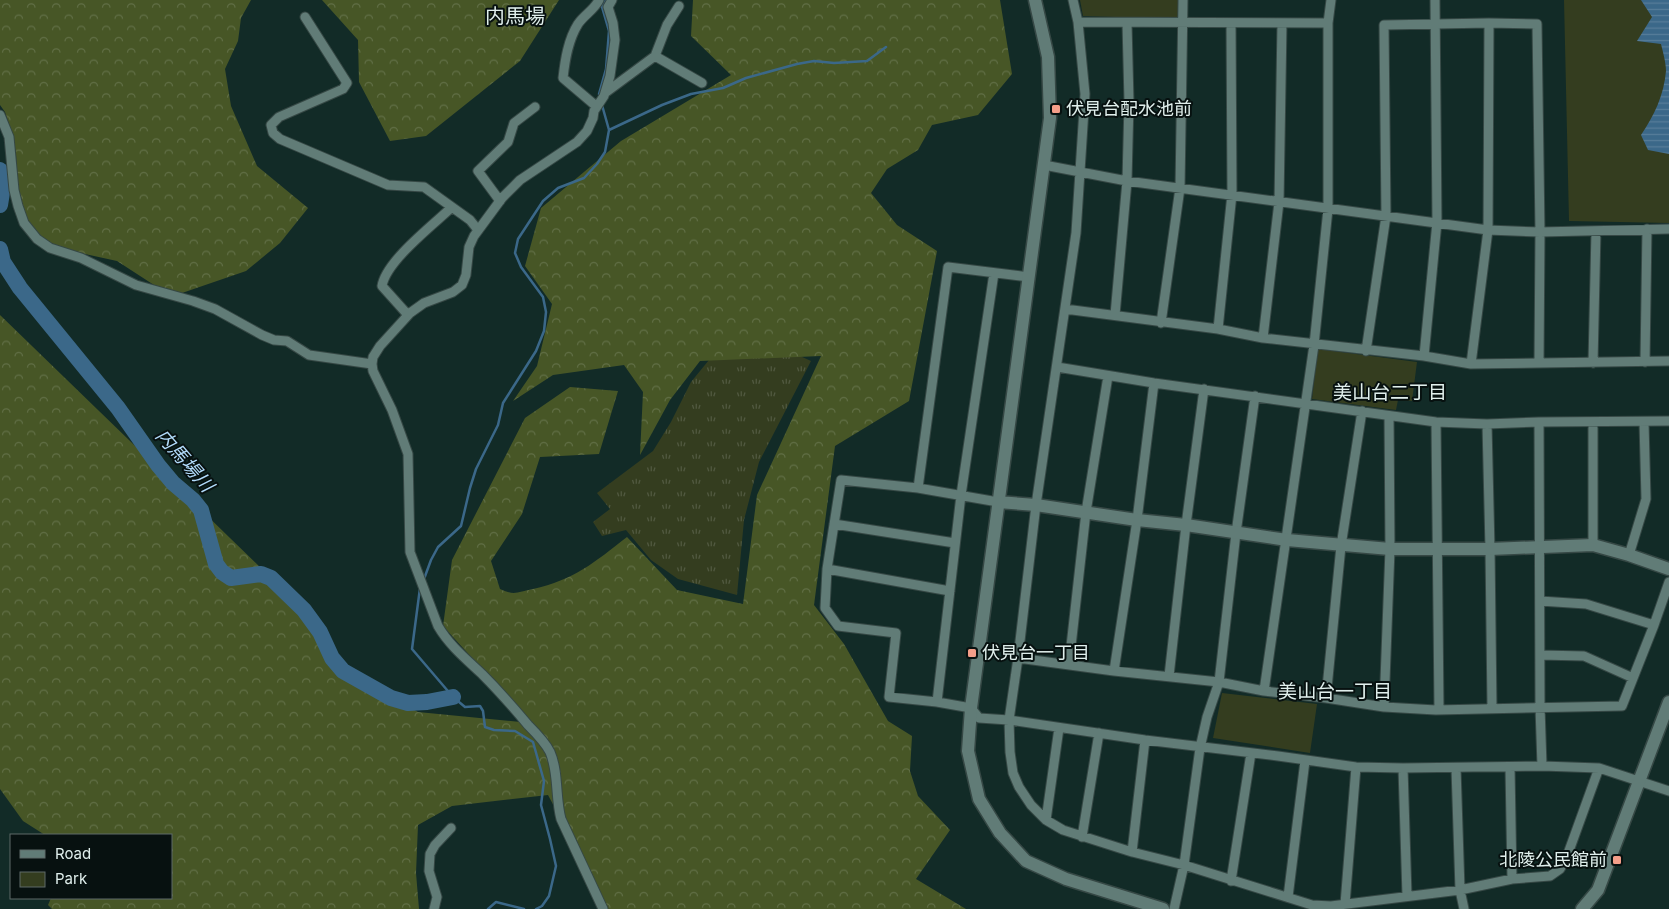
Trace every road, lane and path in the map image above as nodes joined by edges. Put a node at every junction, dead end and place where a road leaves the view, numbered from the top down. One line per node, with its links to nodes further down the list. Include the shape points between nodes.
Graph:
1 (599, 0): 20 (street, via 578,24 569,45 563,78)
2 (612, 0): 20 (street, via 608,7 614,23 614,40 610,76)
3 (1035, 0): 23 (street, via 1048,57 1050,118)
4 (1073, 0): 10 (street)
5 (1183, 0): 11 (street)
6 (1331, 0): 16 (street)
7 (1435, 0): 17 (street)
8 (679, 6): 18 (street, via 667,24)
9 (305, 17): 30 (street, via 347,83 342,89 279,117 271,125 273,132 280,139 388,185 424,187)
10 (1078, 22): 12 (street); 24 (street, via 1085,94)
11 (1183, 22): 12 (street); 13 (street); 26 (street)
12 (1127, 23): 25 (street)
13 (1231, 23): 14 (street); 27 (street)
14 (1282, 23): 16 (street); 29 (street)
15 (1489, 23): 17 (street); 37 (street); 39 (street, via 1537,24)
16 (1328, 24): 31 (street)
17 (1435, 24): 32 (street, via 1384,25); 33 (street)
18 (656, 56): 19 (street); 20 (street)
19 (702, 83)
20 (601, 100): 28 (street, via 594,111 594,118 577,142 520,180)
21 (535, 107): 28 (street, via 514,123 508,142 478,171)
22 (0, 115): 55 (street, via 9,137 14,190 24,223 37,239 50,248 81,258 136,285 215,309 262,335 287,341 310,355)
23 (1044, 165): 24 (street); 41 (street)
24 (1079, 172): 25 (street); 42 (street, via 1076,233)
25 (1127, 181): 26 (street); 44 (street)
26 (1180, 188): 27 (street); 45 (street)
27 (1232, 194): 29 (street); 46 (street)
28 (500, 201): 36 (street)
29 (1279, 202): 31 (street); 47 (street)
30 (452, 207): 36 (street); 43 (street, via 391,264 383,278 382,286)
31 (1328, 209): 32 (street); 48 (street)
32 (1386, 216): 33 (street); 49 (street)
33 (1437, 222): 37 (street); 50 (street)
34 (1647, 229): 35 (street); 38 (street); 52 (street)
35 (1669, 229)
36 (478, 230): 43 (street, via 469,247 462,285 424,303)
37 (1488, 230): 39 (street); 56 (street)
38 (1596, 231): 39 (street); 54 (street)
39 (1540, 232): 53 (street)
40 (994, 272): 41 (street); 71 (street, via 948,267); 72 (street)
41 (1029, 277): 73 (street)
42 (1066, 309): 44 (street); 57 (street)
43 (408, 315): 55 (street, via 380,346)
44 (1115, 316): 45 (street)
45 (1162, 323): 46 (street)
46 (1218, 329): 47 (street)
47 (1263, 338): 48 (street)
48 (1314, 345): 49 (street); 62 (street)
49 (1366, 351): 50 (street)
50 (1424, 356): 56 (street)
51 (1669, 361): 52 (street)
52 (1645, 362): 54 (street)
53 (1539, 363): 54 (street); 56 (street)
54 (1593, 363)
55 (372, 364): 138 (street, via 408,454 410,552 438,626 504,696 550,752 561,819)
56 (1471, 364)
57 (1057, 367): 58 (street); 74 (street)
58 (1108, 376): 59 (street); 75 (street)
59 (1154, 383): 60 (street); 76 (street)
60 (1204, 389): 61 (street); 78 (street)
61 (1254, 396): 62 (street); 79 (street)
62 (1305, 403): 63 (street); 80 (street)
63 (1362, 411): 64 (street); 83 (street)
64 (1389, 416): 66 (street); 85 (street)
65 (1669, 421): 69 (street)
66 (1436, 422): 70 (street); 86 (street)
67 (1539, 422): 68 (street); 70 (street); 84 (street)
68 (1593, 422): 69 (street); 82 (street)
69 (1644, 422): 88 (street, via 1646,499)
70 (1486, 424): 87 (street)
71 (918, 488): 72 (street); 77 (street, via 841,480)
72 (961, 495): 73 (street); 81 (street)
73 (998, 502): 74 (street); 108 (street)
74 (1036, 505): 75 (street); 96 (street)
75 (1086, 512): 76 (street); 97 (street)
76 (1137, 520): 78 (street); 98 (street)
77 (834, 524): 81 (street); 90 (street)
78 (1186, 525): 79 (street); 99 (street)
79 (1236, 533): 80 (street); 101 (street)
80 (1286, 540): 83 (street); 102 (street)
81 (955, 543): 92 (street)
82 (1593, 545): 84 (street); 88 (street)
83 (1341, 546): 85 (street); 103 (street)
84 (1539, 547): 87 (street); 93 (street)
85 (1390, 549): 86 (street); 106 (street)
86 (1439, 549): 87 (street); 110 (street)
87 (1490, 549): 109 (street)
88 (1629, 555): 89 (street)
89 (1669, 569)
90 (827, 570): 92 (street); 104 (street, via 825,608 838,626 896,633 889,697)
91 (1669, 582): 94 (street)
92 (950, 591): 104 (street)
93 (1540, 601): 94 (street, via 1586,604); 95 (street)
94 (1654, 625): 100 (street)
95 (1540, 655): 100 (street, via 1584,656); 107 (street)
96 (1018, 658): 97 (street); 111 (street)
97 (1069, 664): 98 (street)
98 (1114, 672): 99 (street)
99 (1169, 676): 101 (street)
100 (1633, 678): 107 (street, via 1622,706)
101 (1219, 682): 102 (street); 115 (street)
102 (1264, 691): 103 (street)
103 (1326, 698): 106 (street)
104 (937, 702): 108 (street)
105 (1669, 702): 124 (street)
106 (1384, 707): 110 (street)
107 (1540, 707): 109 (street); 118 (street)
108 (970, 708): 111 (street, via 979,718); 139 (street, via 968,751 979,799 1000,834 1026,861 1066,879)
109 (1492, 708): 110 (street)
110 (1440, 709)
111 (1008, 720): 112 (street); 126 (street, via 1013,773 1031,806)
112 (1059, 728): 113 (street); 126 (street)
113 (1099, 733): 114 (street); 128 (street)
114 (1145, 740): 115 (street); 129 (street)
115 (1200, 748): 116 (street); 130 (street)
116 (1251, 753): 117 (street); 132 (street)
117 (1305, 761): 119 (street); 135 (street)
118 (1542, 766): 122 (street); 123 (street)
119 (1356, 767): 120 (street); 136 (street)
120 (1403, 768): 121 (street); 134 (street)
121 (1456, 768): 122 (street); 133 (street)
122 (1510, 768): 131 (street)
123 (1599, 768): 124 (street); 131 (street, via 1560,869 1550,876)
124 (1638, 782): 125 (street); 142 (street, via 1598,890)
125 (1669, 791)
126 (1046, 820): 128 (street)
127 (451, 828): 137 (street, via 430,854 429,871 437,897)
128 (1082, 837): 129 (street)
129 (1132, 852): 130 (street)
130 (1184, 865): 132 (street); 140 (street)
131 (1512, 879): 133 (street)
132 (1232, 881): 135 (street)
133 (1460, 890): 134 (street); 141 (street)
134 (1407, 896): 136 (street)
135 (1288, 898): 136 (street, via 1312,905)
136 (1345, 904)
137 (434, 909)
138 (602, 909)
139 (1163, 909)
140 (1174, 909)
141 (1464, 909)
142 (1582, 909)

